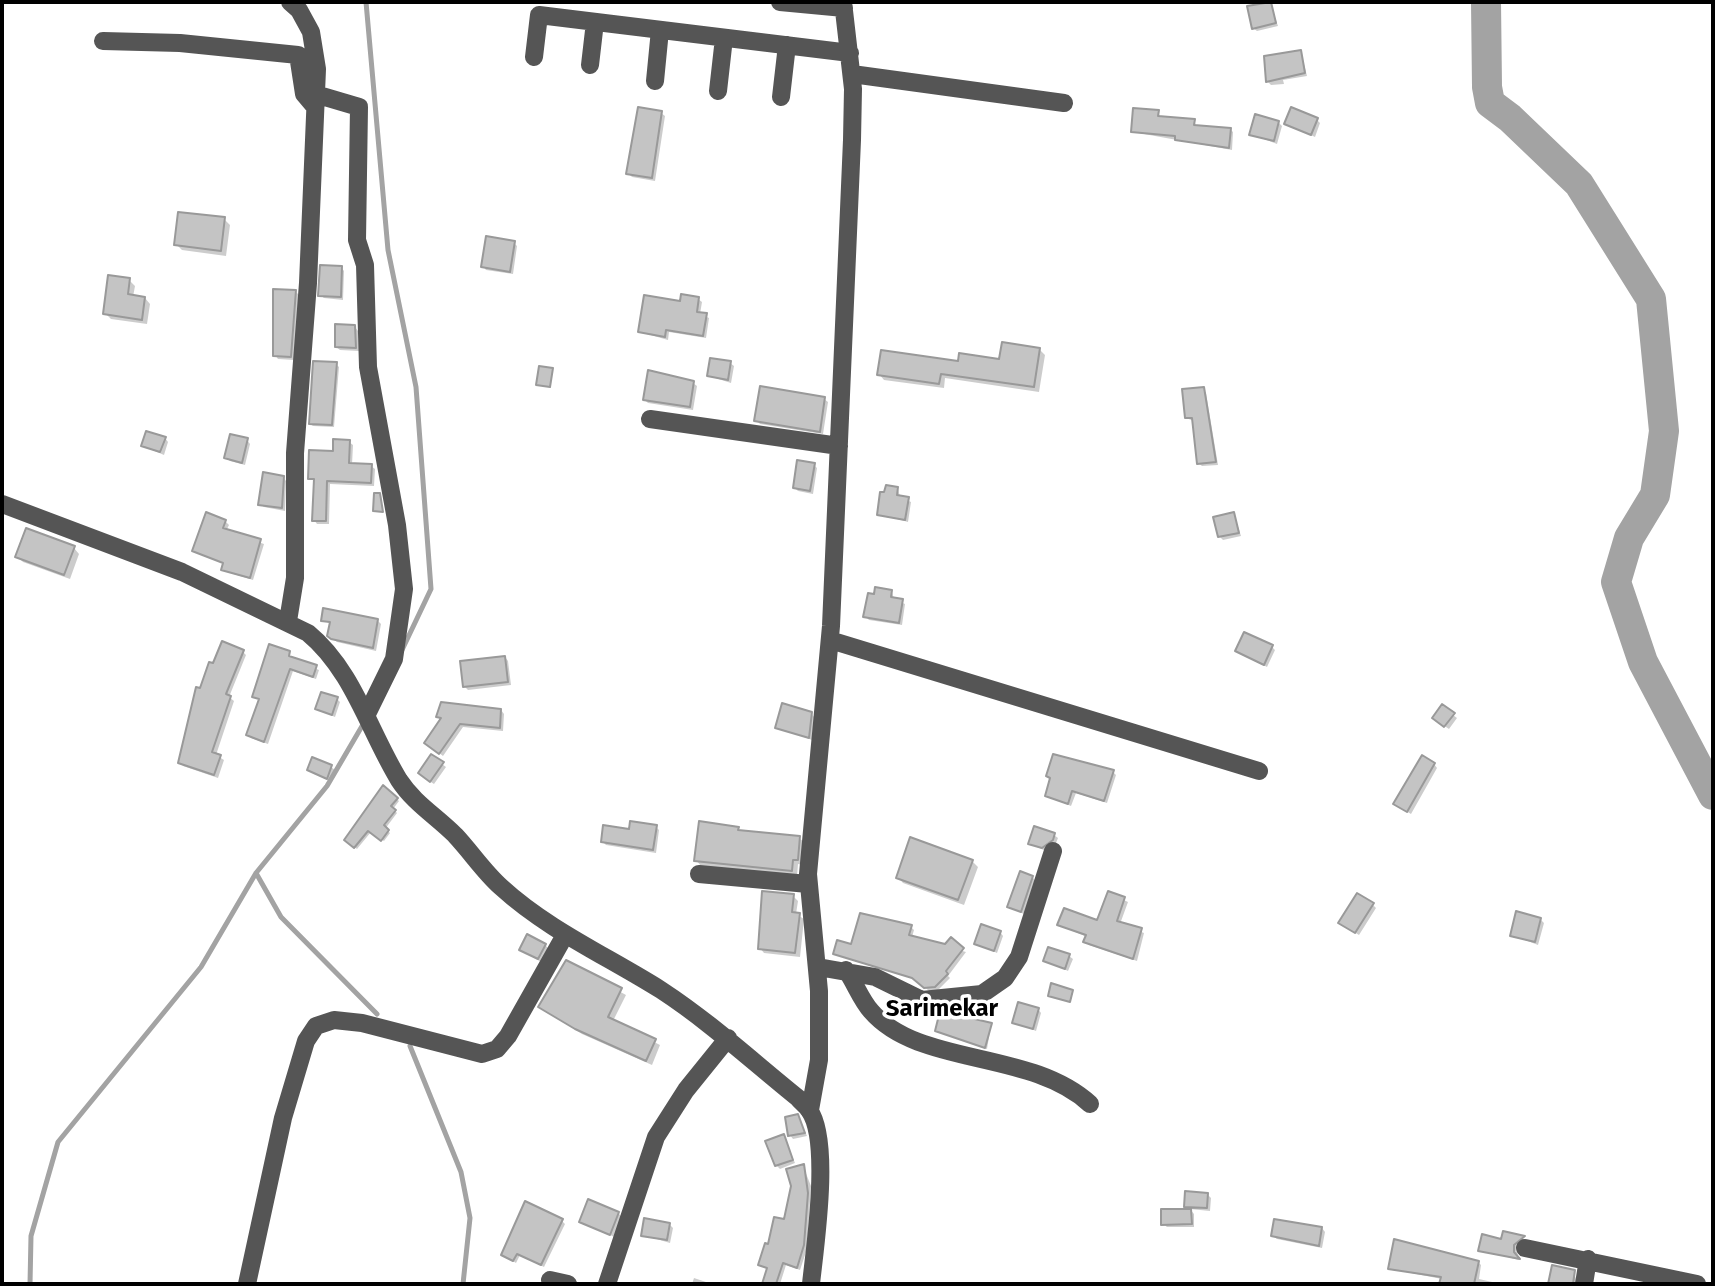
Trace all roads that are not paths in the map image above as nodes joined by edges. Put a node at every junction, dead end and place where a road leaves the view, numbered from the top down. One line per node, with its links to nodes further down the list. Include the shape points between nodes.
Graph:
1 (290, 2): 16 (street, via 311,32 317,69)
2 (780, 2): 3 (street)
3 (843, 5): 9 (street)
4 (595, 22): 5 (street); 10 (street, via 539,15); 11 (street)
5 (660, 30): 6 (street); 13 (street)
6 (724, 38): 8 (street); 14 (street)
7 (103, 41): 16 (street, via 180,43 298,55 304,93)
8 (787, 45): 9 (street); 15 (street)
9 (850, 52): 12 (street)
10 (534, 57)
11 (590, 65)
12 (852, 74): 17 (street); 19 (street)
13 (655, 81)
14 (718, 91)
15 (781, 97)
16 (315, 100): 21 (street, via 294,490 295,578); 23 (street, via 359,107 357,240 365,265 368,367 404,589 394,659)
17 (1064, 103)
18 (650, 419): 19 (street)
19 (839, 446): 22 (street)
20 (2, 504): 21 (street, via 183,572)
21 (288, 621): 23 (street, via 325,648)
22 (830, 640): 24 (street); 27 (street)
23 (366, 716): 28 (street, via 401,783 425,811 457,838 501,888)
24 (1259, 771)
25 (1053, 851): 30 (street, via 1019,957 995,987 966,997 922,1000 875,977)
26 (699, 874): 27 (street)
27 (808, 884): 29 (street)
28 (565, 934): 31 (street, via 657,988); 36 (street, via 519,1019 497,1049 482,1054 362,1023 334,1020 316,1026 306,1041 286,1106)
29 (818, 967): 30 (street); 33 (street, via 819,1060)
30 (846, 970): 32 (street, via 869,1010 896,1030 942,1049 1050,1076)
31 (728, 1038): 33 (street); 37 (street, via 656,1137)
32 (1090, 1104)
33 (810, 1110): 38 (street, via 816,1126 820,1178)
34 (1525, 1248): 35 (street)
35 (1588, 1259): 39 (street); 40 (street)
36 (247, 1284)
37 (607, 1284)
38 (811, 1284)
39 (1584, 1284)
40 (1697, 1284)

